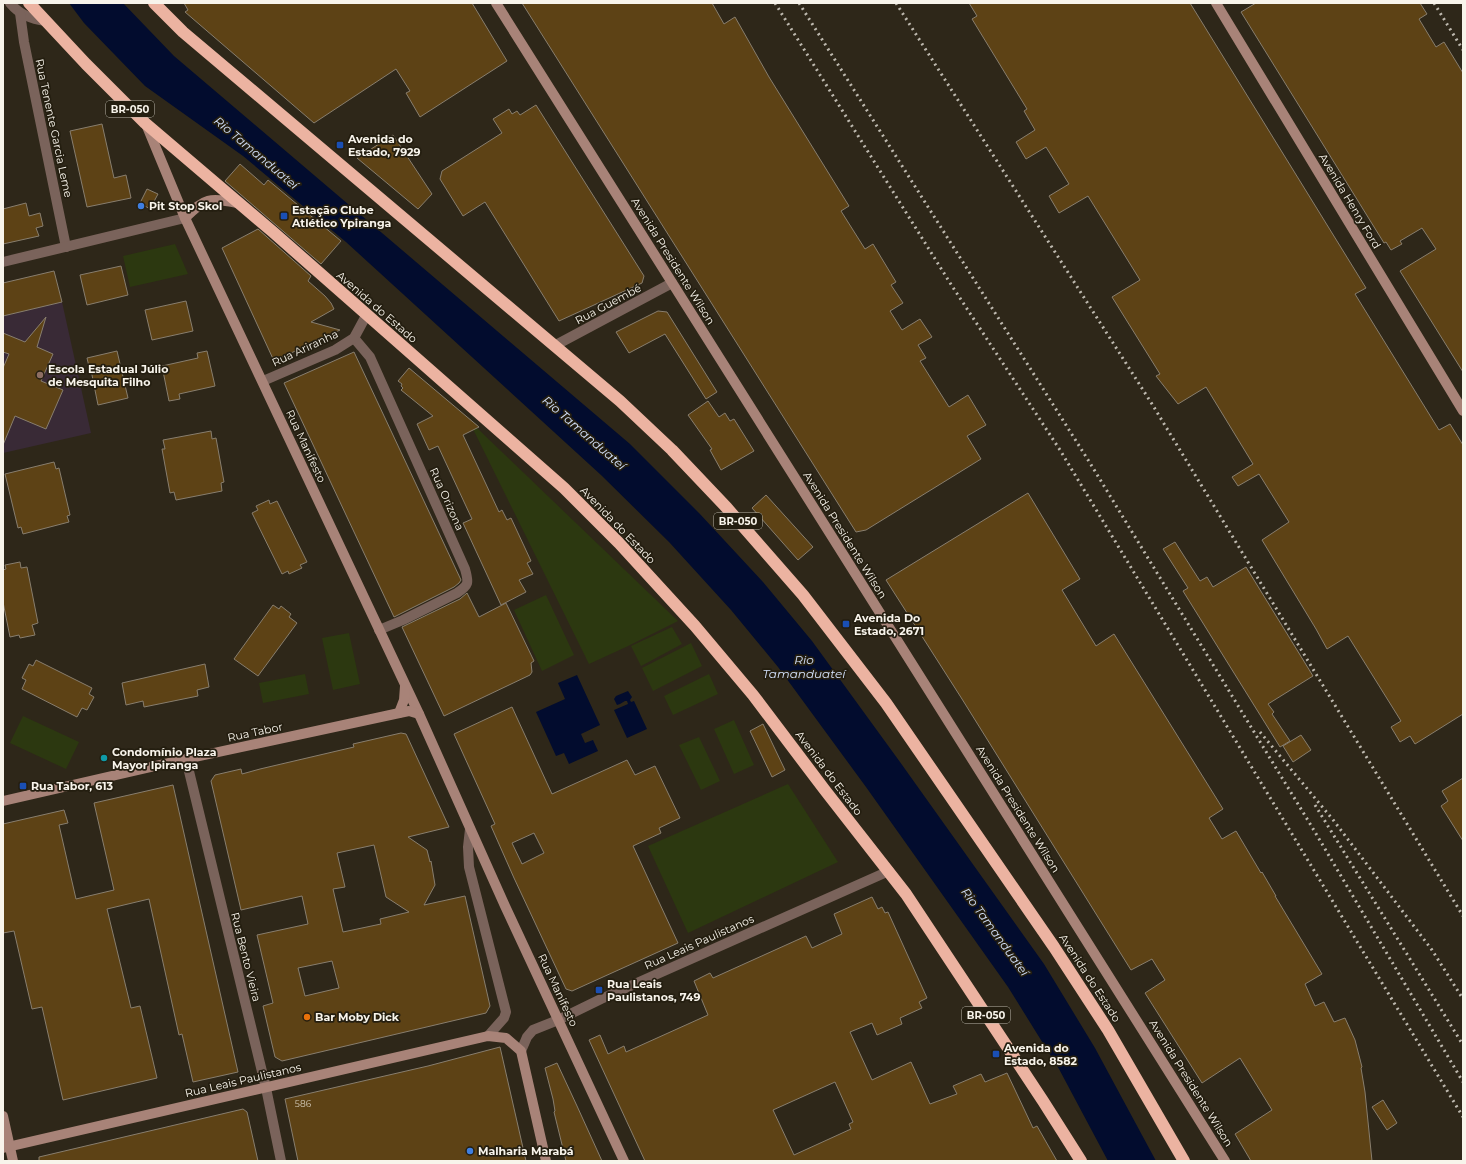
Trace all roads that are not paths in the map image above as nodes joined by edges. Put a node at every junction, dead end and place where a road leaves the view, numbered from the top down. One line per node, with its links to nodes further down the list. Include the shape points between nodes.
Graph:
1 (10, 3): 6 (street)
2 (29, 3): 7 (highway, Avenida do Estado / BR-050)
3 (154, 3): 16 (highway, Avenida do Estado / BR-050, via 183,32)
4 (496, 3): 13 (main road, Avenida Presidente Wilson)
5 (1216, 3): 18 (main road, Avenida Henry Ford)
6 (20, 13): 7 (street, via 35,20); 11 (street, Rua Tenente Garcia Leme)
7 (46, 21): 8 (highway, Avenida do Estado / BR-050)
8 (145, 123): 9 (highway, Avenida do Estado / BR-050); 10 (main road, Rua Manifesto)
9 (238, 203): 10 (main road, via 213,199 196,207); 14 (highway, Avenida do Estado / BR-050)
10 (185, 218): 11 (street); 17 (main road, Rua Manifesto)
11 (66, 247): 12 (street)
12 (3, 262)
13 (672, 283): 16 (street, Rua Guembé); 39 (main road, Avenida Presidente Wilson)
14 (367, 314): 15 (street, Rua Ariranha); 26 (highway, Avenida do Estado / BR-050, via 564,488 619,543 744,683)
15 (354, 338): 17 (street, Rua Ariranha, via 335,350); 19 (street, Rua Orizona, via 370,357 468,583 457,593)
16 (554, 346): 38 (highway, Avenida do Estado / BR-050, via 620,401 672,450 803,595 886,703 1054,947 1108,1030)
17 (263, 381): 19 (main road, Rua Manifesto)
18 (1463, 411)
19 (379, 630): 20 (main road, Rua Manifesto)
20 (405, 685): 21 (main road, via 404,700); 22 (main road, Rua Manifesto)
21 (399, 713): 22 (main road, Rua Tabor); 23 (main road, Rua Tabor)
22 (419, 714): 25 (main road, Rua Manifesto)
23 (186, 759): 24 (main road, Rua Tabor); 30 (street, Rua Bento Vieira)
24 (3, 801)
25 (470, 829): 27 (main road, Rua Manifesto); 28 (street, Rua Manifesto, via 469,867 506,1008 504,1018)
26 (889, 872): 27 (street, Rua Leais Paulistanos); 37 (highway, Avenida do Estado / BR-050)
27 (558, 1020): 29 (street, Rua Leais Paulistanos, via 533,1030 526,1037); 36 (main road, Rua Manifesto)
28 (488, 1036): 29 (main road, Rua Leais Paulistanos, via 506,1038); 30 (main road, Rua Leais Paulistanos)
29 (521, 1051): 35 (main road)
30 (266, 1088): 32 (main road, Rua Leais Paulistanos); 34 (street, Rua Bento Vieira)
31 (3, 1116): 32 (main road)
32 (6, 1147): 33 (main road)
33 (13, 1161)
34 (281, 1161)
35 (546, 1161)
36 (624, 1161)
37 (1081, 1161)
38 (1184, 1161)
39 (1225, 1161)

